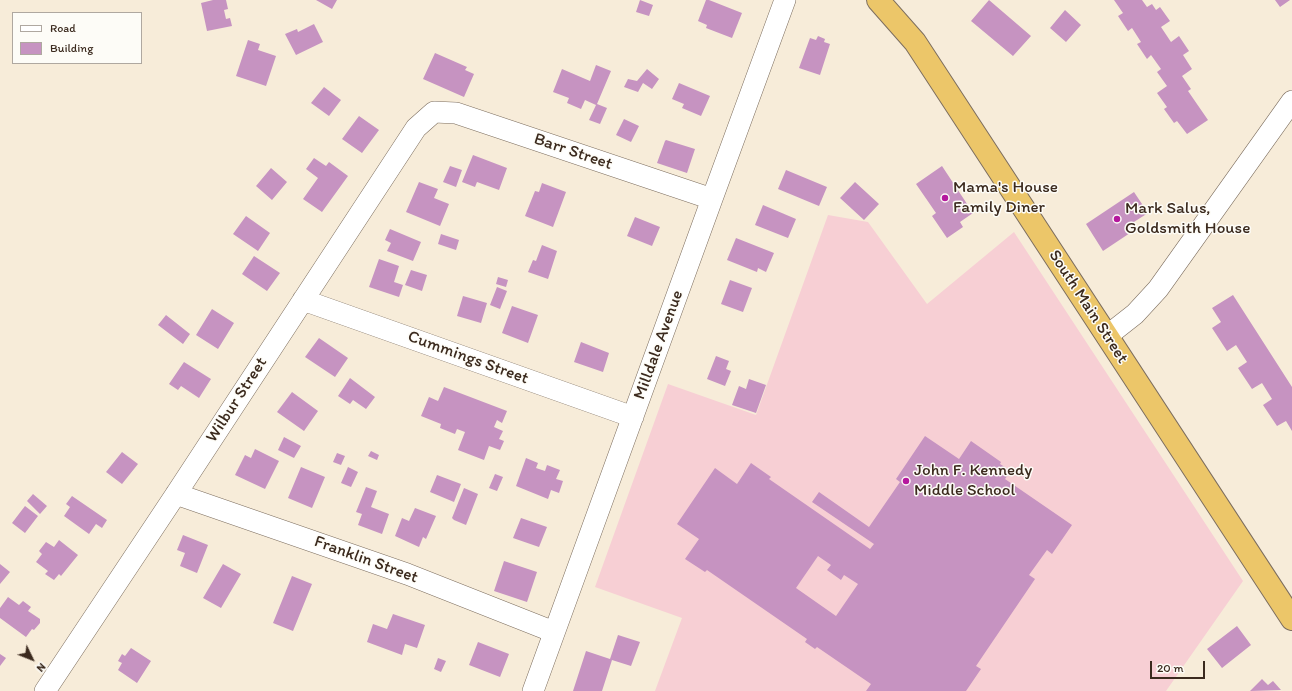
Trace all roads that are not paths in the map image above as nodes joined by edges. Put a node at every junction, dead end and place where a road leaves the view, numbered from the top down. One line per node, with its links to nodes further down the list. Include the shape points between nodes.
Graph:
1 (785, 0): 5 (street, Milldale Avenue)
2 (878, 0): 7 (highway, South Main Street, via 915,42)
3 (1292, 100): 7 (street, via 1158,289 1135,314)
4 (434, 112): 5 (street, Barr Street, via 456,113); 6 (street, Wilbur Street, via 416,128)
5 (712, 199): 8 (street, Milldale Avenue)
6 (303, 300): 8 (street, Cummings Street); 9 (street, Wilbur Street)
7 (1107, 336): 10 (highway, South Main Street)
8 (633, 417): 11 (street, Milldale Avenue)
9 (176, 494): 11 (street, Franklin Street, via 407,574); 12 (street, Wilbur Street)
10 (1292, 619)
11 (554, 632): 13 (street, Milldale Avenue)
12 (45, 691)
13 (533, 691)

